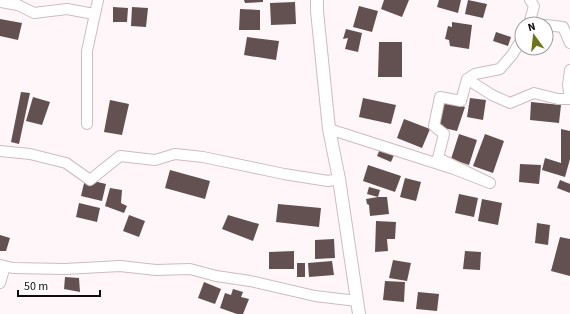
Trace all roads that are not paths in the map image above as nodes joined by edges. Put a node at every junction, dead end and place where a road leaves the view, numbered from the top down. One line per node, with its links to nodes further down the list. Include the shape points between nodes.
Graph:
1 (98, 0): 5 (street)
2 (317, 0): 14 (street)
3 (530, 0): 6 (street, via 534,6)
4 (0, 2): 5 (street, via 18,5 34,13 67,9)
5 (94, 14): 13 (street, via 87,51)
6 (531, 16)
7 (554, 26): 8 (street, via 563,27)
8 (570, 43)
9 (514, 52): 11 (street, via 500,69 475,74)
10 (570, 70): 12 (street)
11 (467, 79): 12 (street, via 510,103 534,93 558,99); 14 (street, via 461,101 440,97 434,126 444,134 438,158 490,183 454,168)
12 (570, 98)
13 (87, 124)
14 (329, 129): 16 (street)
15 (0, 151): 16 (street, via 30,154 66,163 90,180 120,156 155,160 175,154 328,181)
16 (339, 179): 19 (street)
17 (3, 266): 18 (street); 19 (street, via 64,269 120,266 156,270 190,269 315,296)
18 (0, 284)
19 (357, 301): 20 (street)
20 (359, 314)

